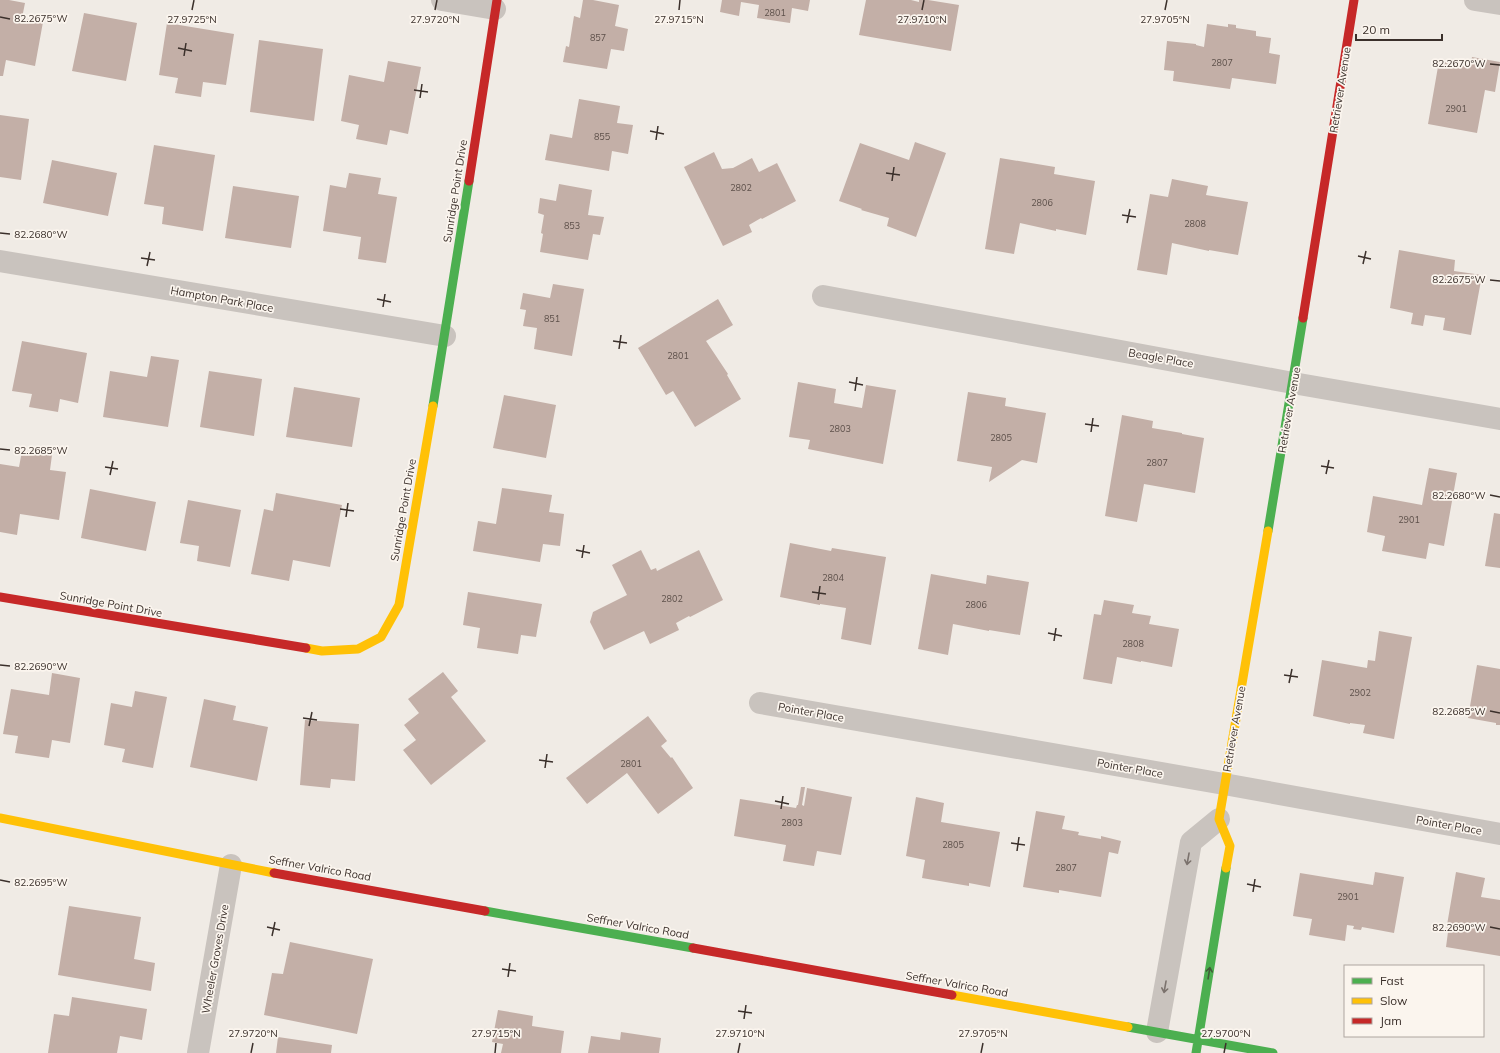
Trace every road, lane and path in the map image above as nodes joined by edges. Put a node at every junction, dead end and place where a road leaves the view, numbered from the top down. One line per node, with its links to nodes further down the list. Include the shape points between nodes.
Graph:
1 (442, 0): 4 (street)
2 (1354, 0): 9 (street, Retriever Avenue)
3 (1475, 0): 5 (street)
4 (496, 4): 8 (street, Sunridge Point Drive)
5 (1500, 4)
6 (0, 261): 8 (street, Hampton Park Place)
7 (823, 296): 9 (street, Beagle Place)
8 (444, 336): 11 (street, Sunridge Point Drive, via 398,605 381,637 358,649 322,651)
9 (1293, 383): 10 (street, Beagle Place); 13 (street, Retriever Avenue)
10 (1500, 419)
11 (0, 597)
12 (760, 703): 13 (street, Pointer Place)
13 (1224, 784): 15 (street, Retriever Avenue); 16 (street, Pointer Place)
14 (0, 818): 17 (street, Seffner Valrico Road)
15 (1219, 819): 18 (street, one-way to 18, via 1191,842); 19 (street, one-way to 15, via 1230,846)
16 (1500, 834)
17 (231, 865): 18 (street, Seffner Valrico Road); 20 (street, Wheeler Groves Drive)
18 (1157, 1032): 19 (street, Seffner Valrico Road)
19 (1198, 1039): 21 (street); 22 (street, Seffner Valrico Road)
20 (198, 1053)
21 (1196, 1053)
22 (1273, 1053)

